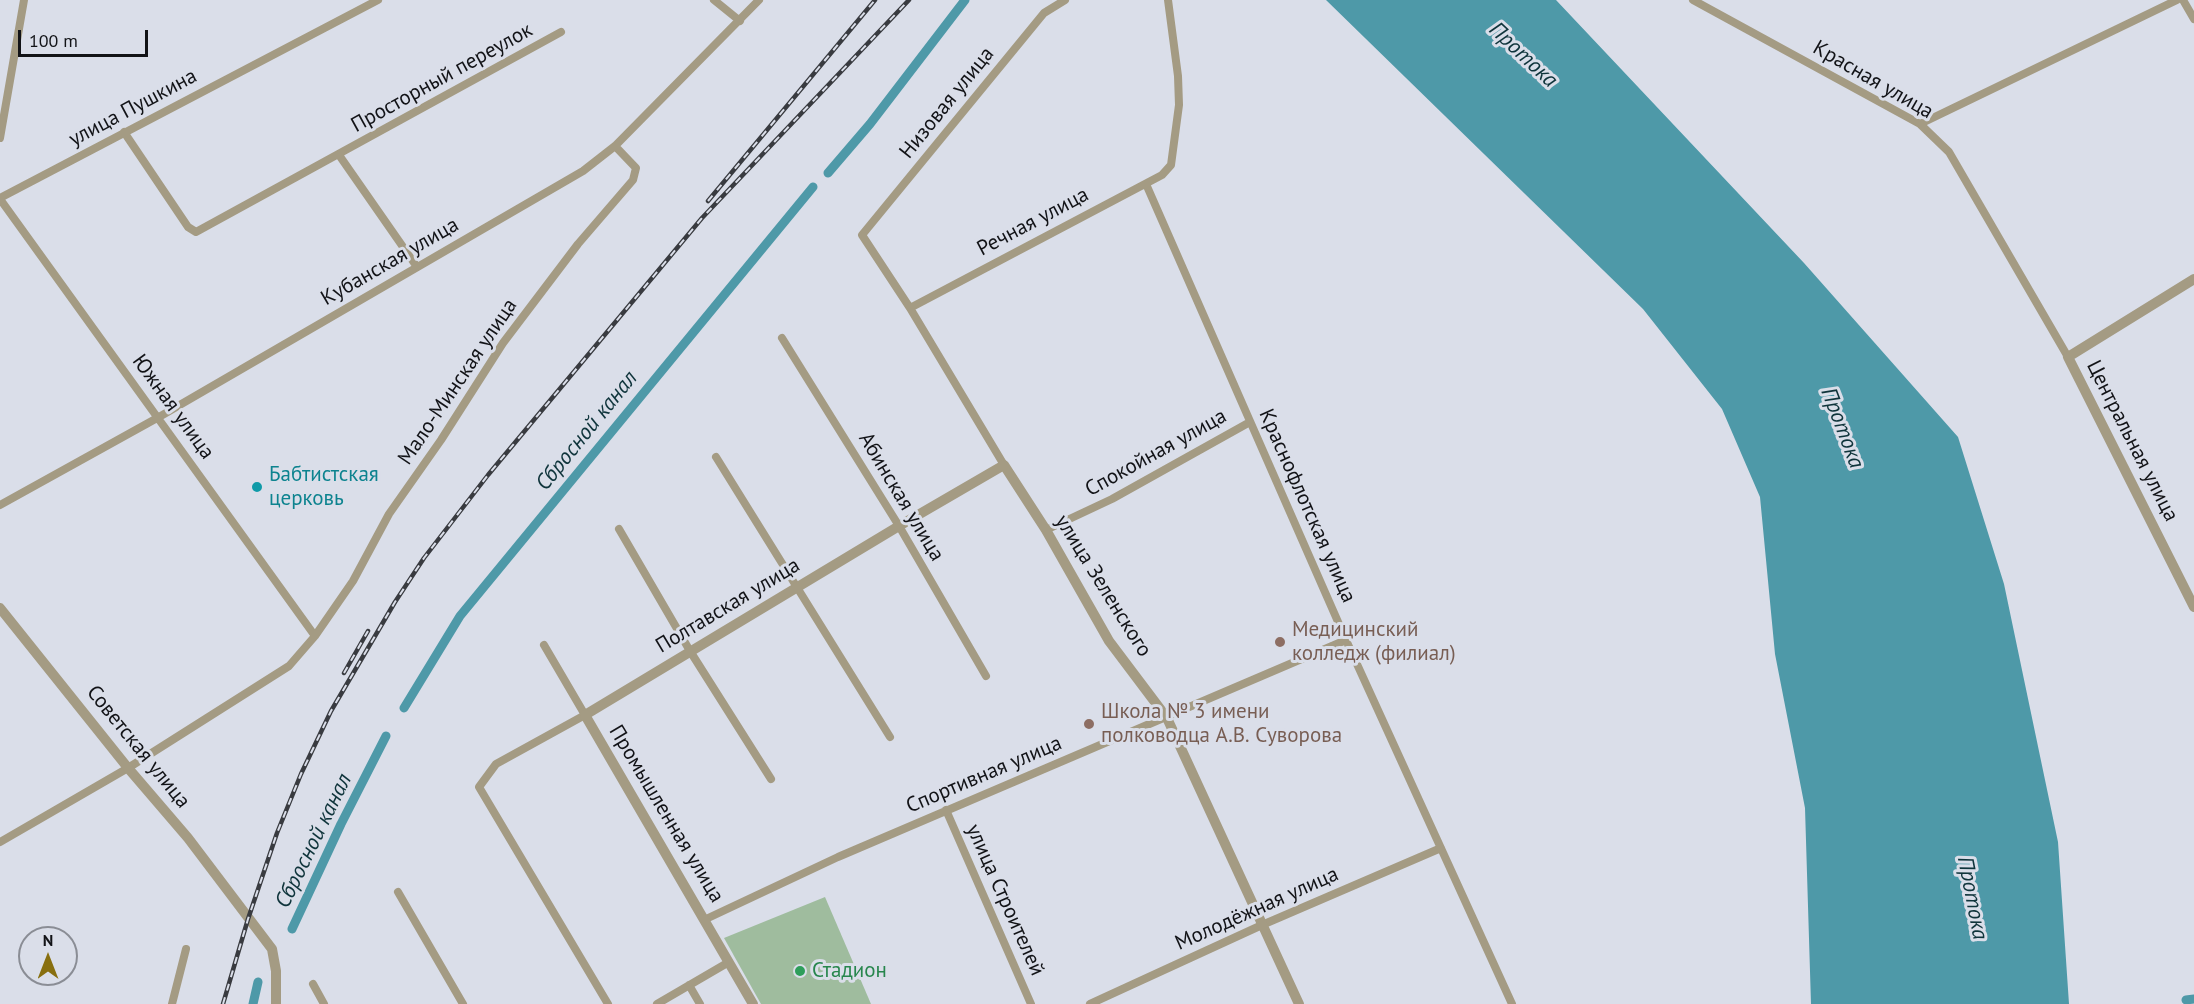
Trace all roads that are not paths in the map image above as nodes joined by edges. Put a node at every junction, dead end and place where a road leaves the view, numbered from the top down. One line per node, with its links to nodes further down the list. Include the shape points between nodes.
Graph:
1 (24, 0): 15 (street)
2 (378, 0): 14 (street, улица Пушкина)
3 (714, 0): 11 (street)
4 (759, 0): 11 (street, Кубанская улица)
5 (1065, 0): 20 (street, Низовая улица, via 1044,13)
6 (1168, 0): 18 (street, Речная улица, via 1179,105 1171,165)
7 (1693, 0): 13 (street, Красная улица)
8 (2177, 0): 13 (street)
9 (2183, 0): 10 (street)
10 (2194, 19)
11 (740, 21): 16 (street, Кубанская улица)
12 (561, 32): 17 (street, Просторный переулок)
13 (1920, 124): 25 (street, Красная улица, via 1949,152)
14 (124, 132): 17 (street, Просторный переулок, via 188,227 196,232); 19 (street, улица Пушкина)
15 (0, 138)
16 (615, 146): 21 (street, Кубанская улица, via 583,171); 37 (street, Мало-Минская улица, via 636,168 633,180 578,244 503,343 389,513 353,581)
17 (339, 155): 21 (street, Просторный переулок)
18 (1146, 184): 23 (street, Речная улица); 27 (street, Краснофлотская улица)
19 (0, 199): 26 (street, Южная улица)
20 (862, 235): 23 (street, улица Зеленского)
21 (417, 267): 26 (street, Кубанская улица)
22 (2194, 279): 25 (street)
23 (910, 308): 29 (street, улица Зеленского)
24 (782, 339): 31 (street, Абинская улица)
25 (2068, 357): 35 (street, Центральная улица)
26 (159, 417): 30 (street, Кубанская улица); 37 (street, Южная улица)
27 (1250, 422): 33 (street, Спокойная улица, via 1112,499); 38 (street, Краснофлотская улица)
28 (716, 457): 34 (street)
29 (1004, 465): 31 (street, Полтавская улица); 33 (street, улица Зеленского)
30 (0, 505)
31 (899, 526): 34 (street, Полтавская улица); 41 (street, Абинская улица)
32 (620, 529): 40 (street)
33 (1046, 530): 43 (street, улица Зеленского, via 1109,641)
34 (797, 586): 40 (street, Полтавская улица); 44 (street)
35 (2194, 607)
36 (0, 608): 45 (street, Советская улица)
37 (315, 636): 45 (street, Мало-Минская улица, via 289,666)
38 (1346, 640): 43 (street, Спортивная улица); 49 (street, Краснофлотская улица)
39 (544, 645): 42 (street, Промышленная улица)
40 (690, 651): 42 (street, Полтавская улица); 46 (street)
41 (986, 676)
42 (585, 715): 51 (street, Промышленная улица); 61 (street, Полтавская улица, via 496,764 479,787)
43 (1167, 718): 47 (street, Спортивная улица); 52 (street, улица Зеленского)
44 (890, 737)
45 (128, 768): 48 (street, Мало-Минская улица); 58 (street, Советская улица, via 188,838 272,949)
46 (771, 779)
47 (946, 810): 51 (street, Спортивная улица); 65 (street, улица Строителей)
48 (0, 842)
49 (1441, 848): 52 (street, Молодёжная улица); 68 (street, Краснофлотская улица)
50 (398, 892): 60 (street)
51 (706, 919): 54 (street, Промышленная улица)
52 (1262, 925): 66 (street, Молодёжная улица); 67 (street, улица Зеленского)
53 (186, 949): 57 (street)
54 (729, 962): 56 (street); 64 (street, Промышленная улица)
55 (313, 984): 59 (street)
56 (689, 985): 62 (street); 63 (street)
57 (172, 1004)
58 (276, 1004)
59 (324, 1004)
60 (463, 1004)
61 (609, 1004)
62 (657, 1004)
63 (700, 1004)
64 (753, 1004)
65 (1031, 1004)
66 (1090, 1004)
67 (1299, 1004)
68 (1512, 1004)

